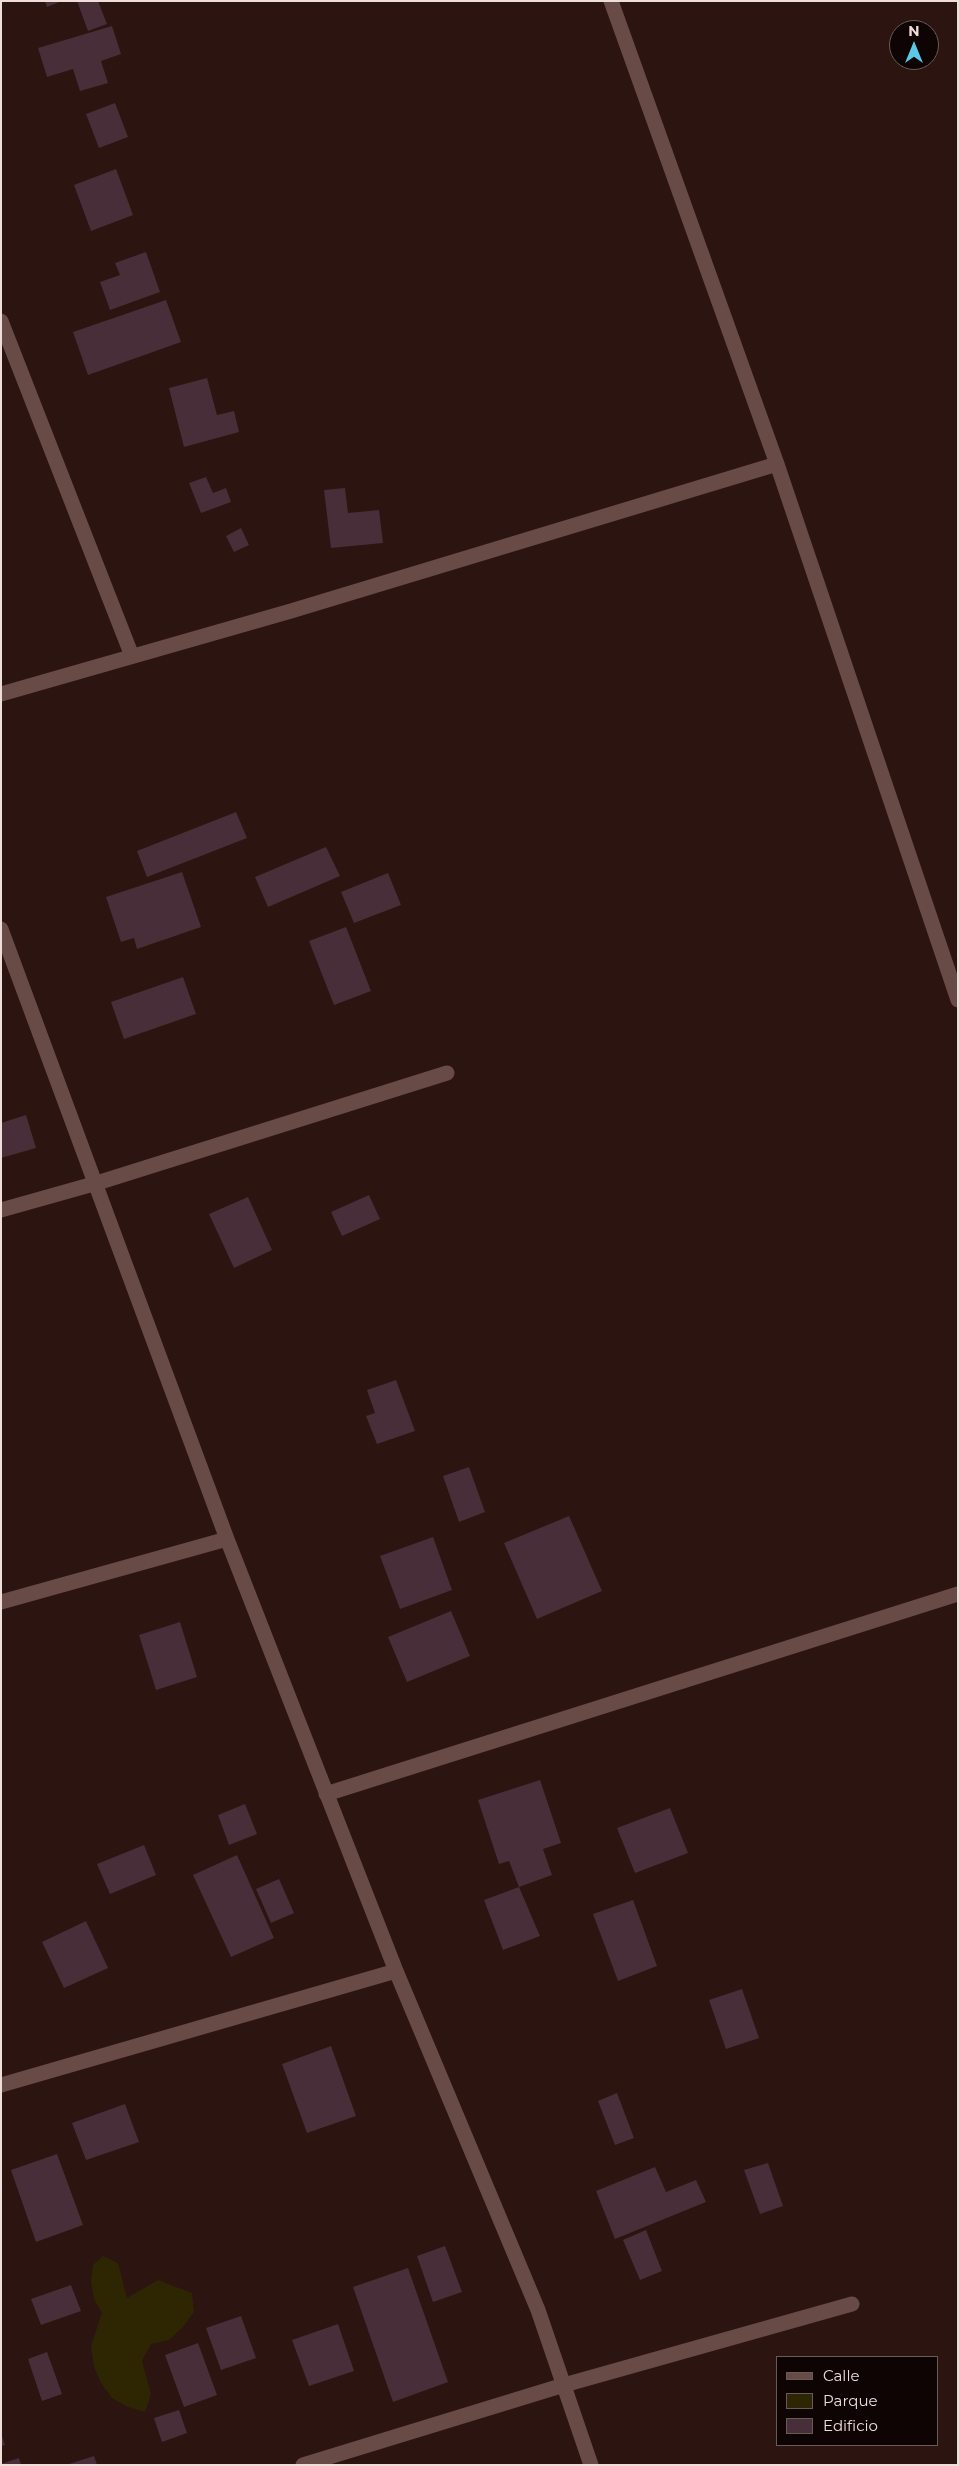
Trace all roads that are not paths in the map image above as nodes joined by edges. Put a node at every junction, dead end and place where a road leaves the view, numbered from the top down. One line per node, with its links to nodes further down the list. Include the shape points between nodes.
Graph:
1 (610, 1): 3 (street)
2 (1, 322): 4 (street)
3 (777, 464): 4 (street); 7 (street)
4 (132, 656): 5 (street)
5 (1, 694)
6 (1, 929): 9 (street)
7 (958, 1000)
8 (447, 1073): 9 (street)
9 (97, 1183): 10 (street); 11 (street)
10 (1, 1210)
11 (228, 1539): 13 (street); 14 (street)
12 (958, 1594): 14 (street)
13 (1, 1602)
14 (326, 1794): 15 (street)
15 (396, 1971): 16 (street); 18 (street, via 534,2301)
16 (1, 2085)
17 (852, 2304): 18 (street)
18 (564, 2385): 19 (street); 20 (street)
19 (303, 2465)
20 (591, 2465)

